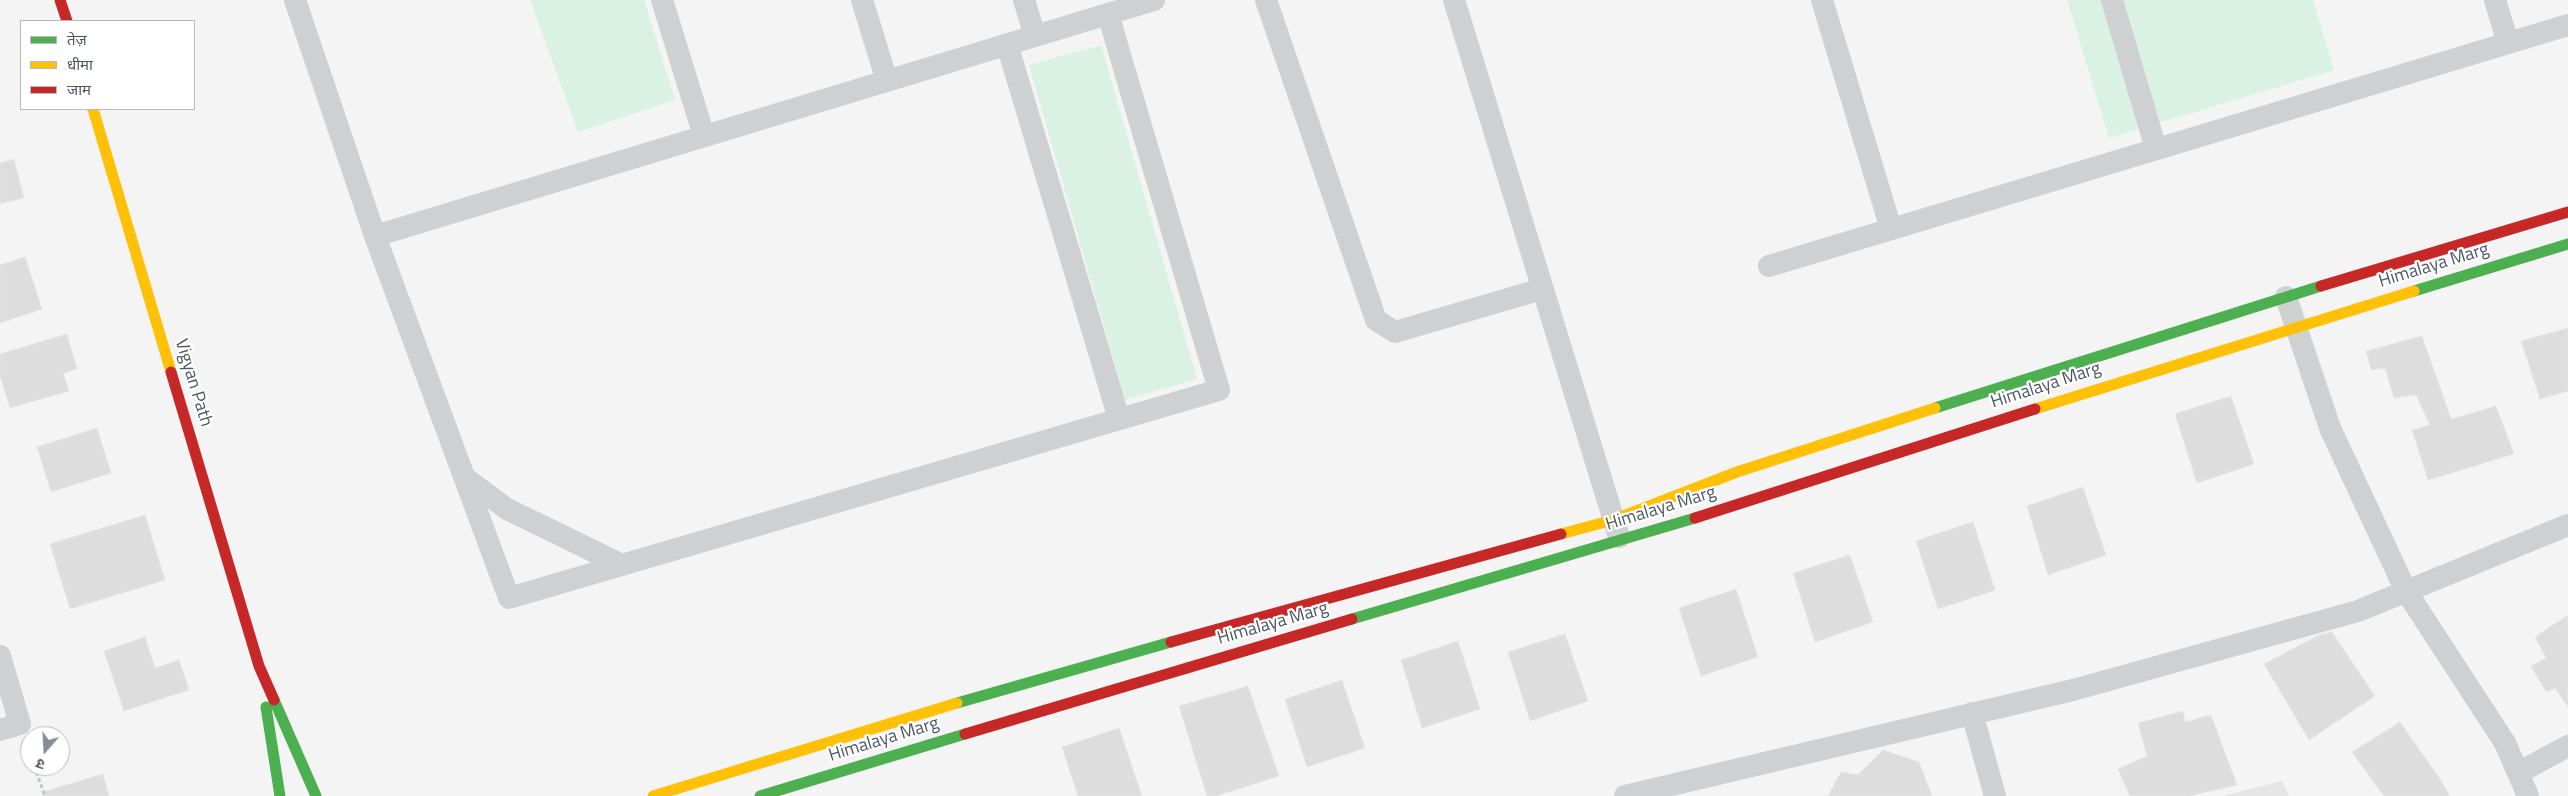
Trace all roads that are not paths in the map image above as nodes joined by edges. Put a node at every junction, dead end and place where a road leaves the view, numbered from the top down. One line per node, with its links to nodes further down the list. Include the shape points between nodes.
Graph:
1 (60, 0): 13 (main road)
2 (295, 0): 24 (street)
3 (662, 0): 20 (street)
4 (862, 0): 18 (street)
5 (1024, 0): 15 (street)
6 (1154, 0): 12 (street)
7 (1266, 0): 27 (street, via 1376,320 1395,332)
8 (1454, 0): 27 (street)
9 (1822, 0): 23 (street)
10 (2112, 0): 21 (street)
11 (2495, 0): 16 (street)
12 (1108, 14): 15 (street); 30 (street, via 1219,390)
13 (67, 20)
14 (2568, 25): 16 (street)
15 (1035, 36): 17 (street)
16 (2508, 43): 21 (street)
17 (1007, 44): 18 (street); 30 (street)
18 (887, 81): 20 (street)
19 (93, 110): 37 (main road, Vigyan Path)
20 (704, 136): 24 (street)
21 (2156, 149): 23 (street)
22 (2568, 212): 28 (main road, Himalaya Marg)
23 (1891, 229): 26 (street)
24 (375, 236): 31 (street)
25 (2568, 244): 29 (main road, Himalaya Marg)
26 (1769, 266)
27 (1542, 289): 33 (street)
28 (2286, 297): 29 (street); 33 (main road, Himalaya Marg, via 1736,472)
29 (2296, 326): 33 (main road, Himalaya Marg); 35 (street, via 2330,428)
30 (1119, 419): 34 (street)
31 (464, 476): 34 (street, via 507,509); 34 (street, via 509,598)
32 (2568, 525): 35 (street)
33 (1616, 530): 44 (main road, Himalaya Marg, via 998,690); 45 (main road, Himalaya Marg, via 1139,681)
34 (622, 565)
35 (2406, 592): 38 (street, via 2358,612 2073,690); 41 (street, via 2505,743)
36 (0, 656): 39 (street, via 20,724)
37 (259, 666): 42 (main road, Vigyan Path); 43 (main road, Vigyan Path)
38 (1972, 713): 46 (street); 47 (street)
39 (0, 730)
40 (2568, 746): 41 (street)
41 (2518, 773): 48 (street)
42 (280, 796)
43 (316, 796)
44 (653, 796)
45 (760, 796)
46 (1625, 796)
47 (1995, 796)
48 (2528, 796)

